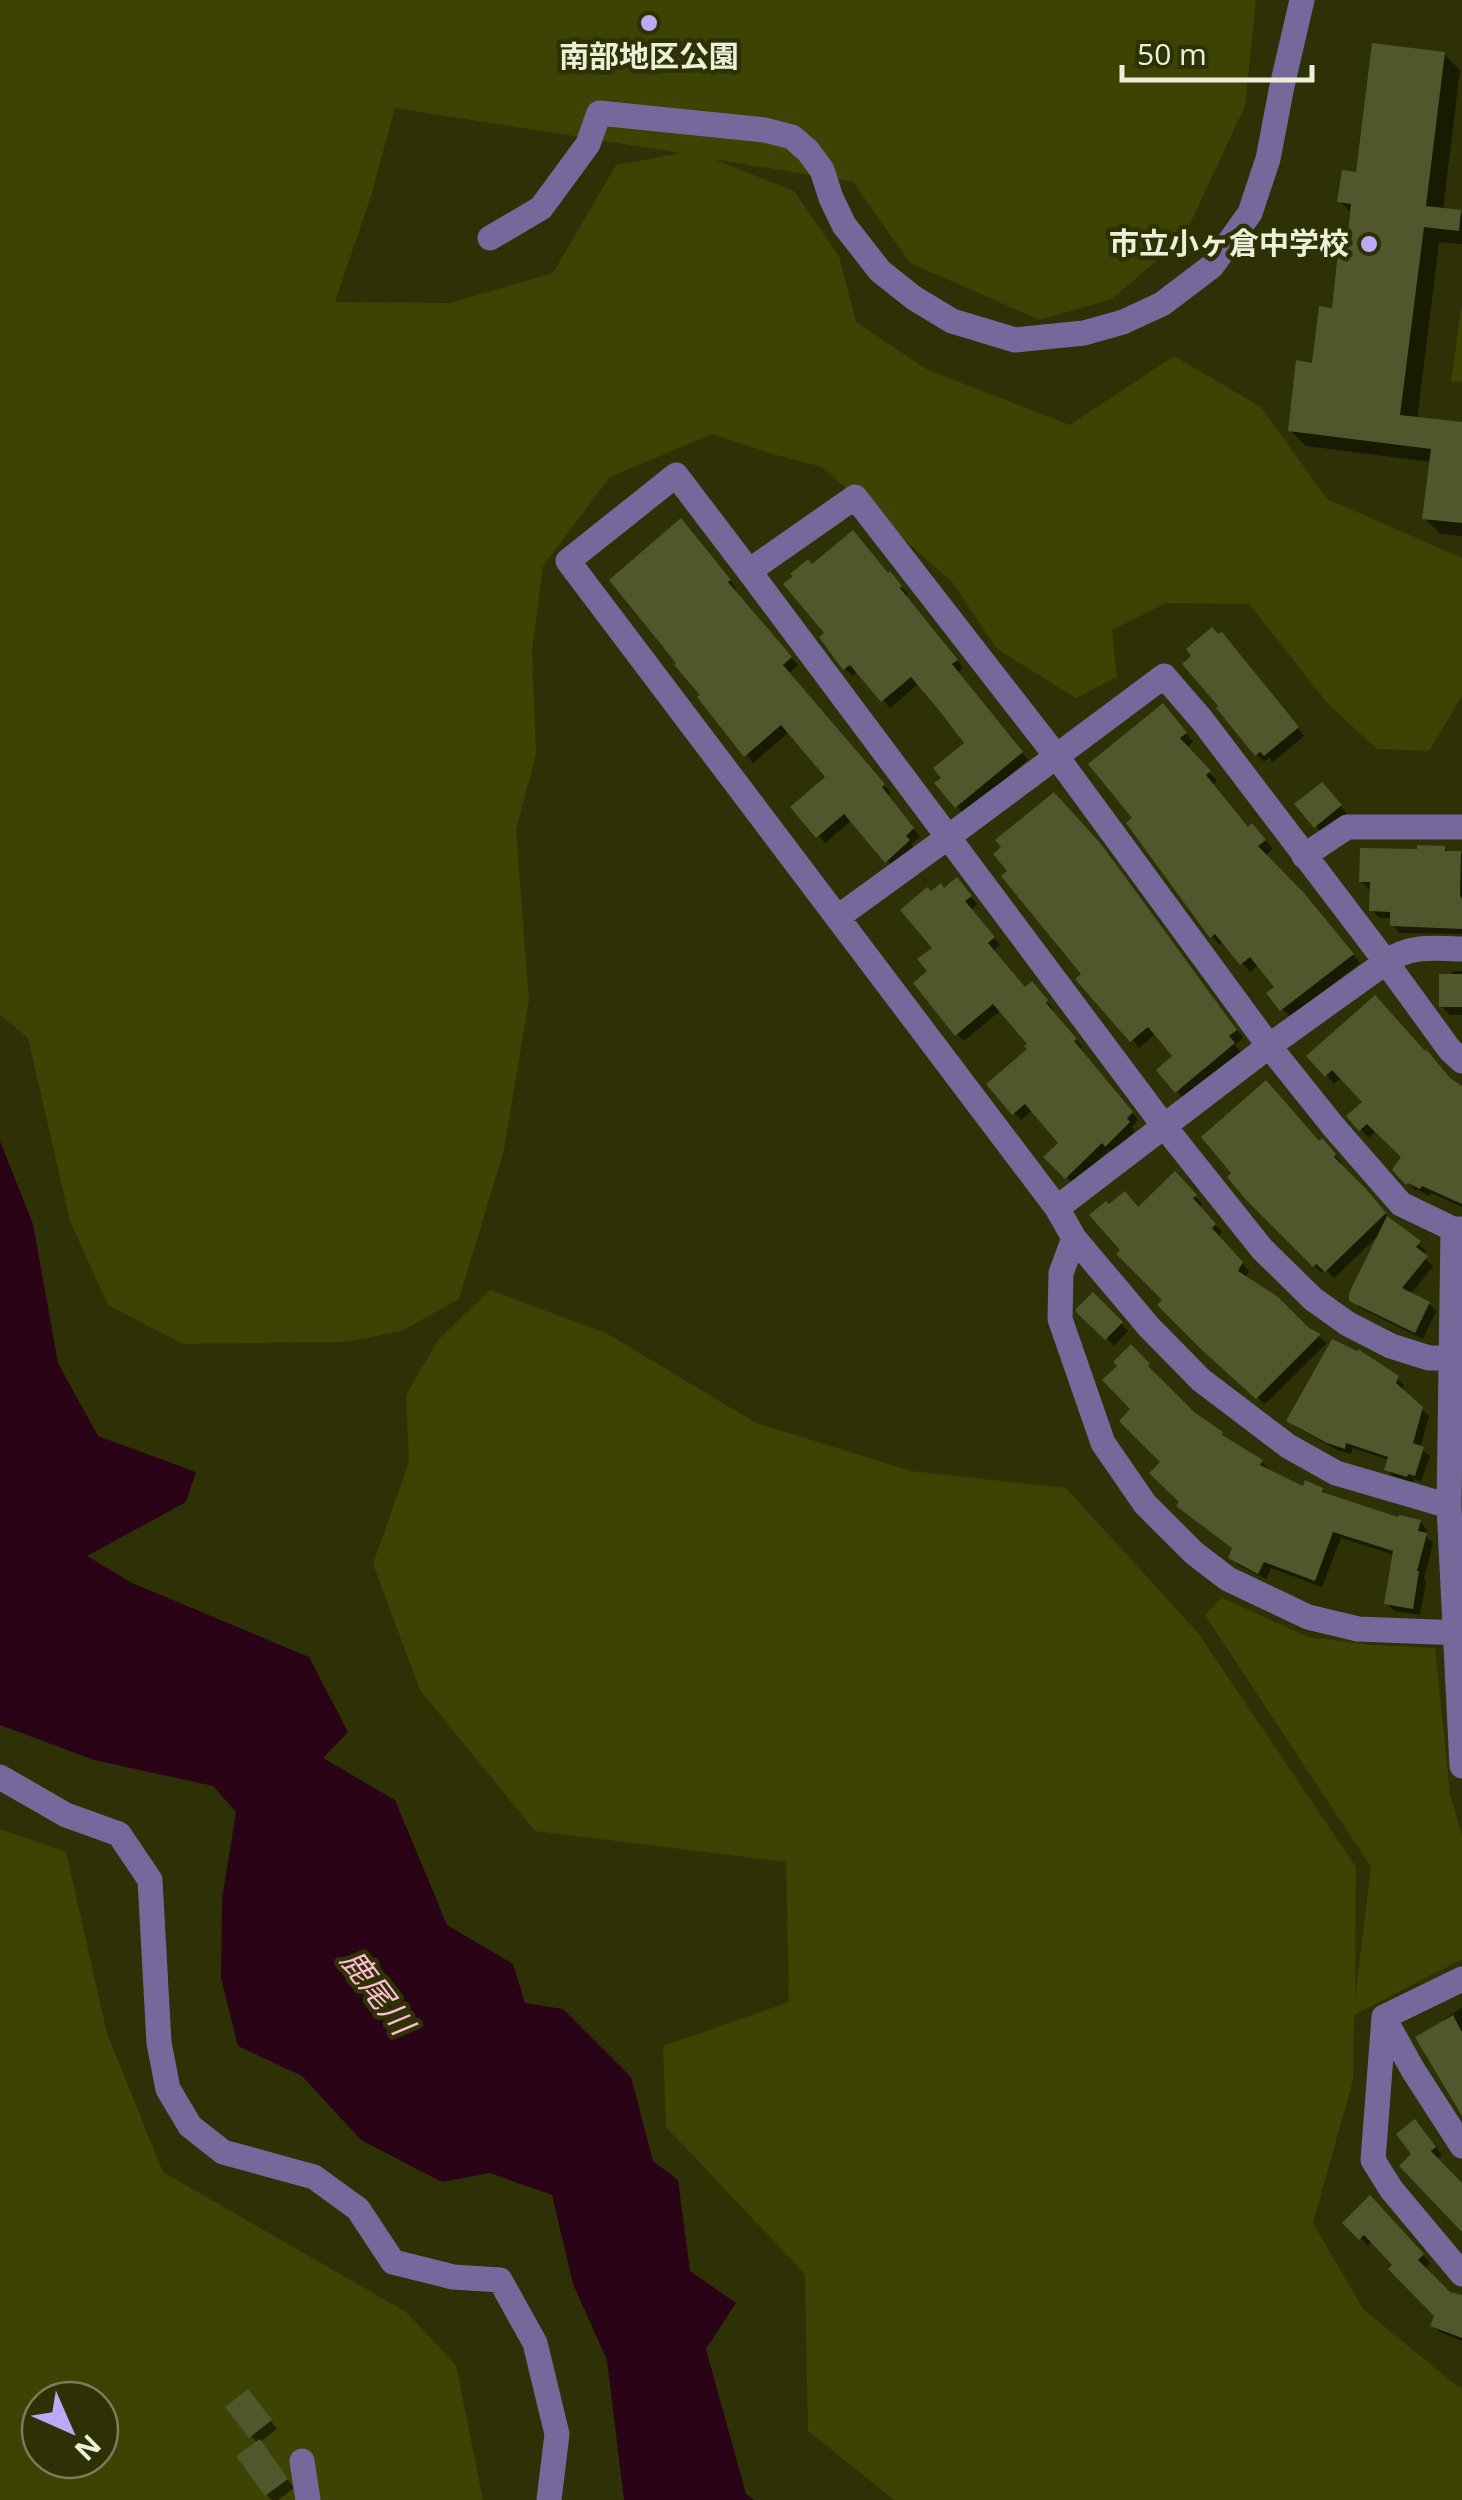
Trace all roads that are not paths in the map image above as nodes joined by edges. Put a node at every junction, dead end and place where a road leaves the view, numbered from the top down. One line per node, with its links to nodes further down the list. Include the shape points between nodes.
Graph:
1 (1302, 0): 2 (street, via 1250,213 1212,266 1162,304 1123,322 1015,340 952,321 880,271 844,225 808,151 792,137 765,130 599,113 588,144 541,208)
2 (490, 238)
3 (749, 571): 4 (street, via 855,496); 6 (street); 8 (street, via 676,475 568,561)
4 (1057, 757): 6 (street); 7 (street, via 1164,676); 11 (street)
5 (1462, 827): 7 (street, via 1347,827)
6 (947, 838): 8 (street); 13 (street)
7 (1304, 856): 10 (street)
8 (838, 916): 14 (street)
9 (1462, 949): 10 (street, via 1414,948)
10 (1386, 962): 11 (street); 12 (street)
11 (1269, 1046): 13 (street); 15 (street, via 1401,1204)
12 (1462, 1061)
13 (1164, 1126): 14 (street); 17 (street, via 1262,1249 1313,1299 1391,1346)
14 (1058, 1208): 16 (street)
15 (1457, 1229): 17 (street)
16 (1074, 1238): 18 (street, via 1201,1380 1288,1446 1336,1473); 19 (street, via 1061,1273 1060,1319 1103,1444 1145,1504 1228,1579 1308,1617 1358,1629)
17 (1450, 1358): 18 (street)
18 (1448, 1506): 19 (street)
19 (1459, 1633): 20 (street)
20 (1462, 1766)
21 (0, 1777): 28 (street, via 66,1815 119,1834 150,1880 159,2043 168,2089 190,2126 223,2152 314,2177 358,2208 393,2262 500,2280 535,2342 557,2434)
22 (1462, 1979): 23 (street)
23 (1384, 2017): 24 (street); 25 (street, via 1374,2160)
24 (1462, 2146)
25 (1462, 2274)
26 (302, 2461): 27 (street)
27 (308, 2500)
28 (549, 2500)

